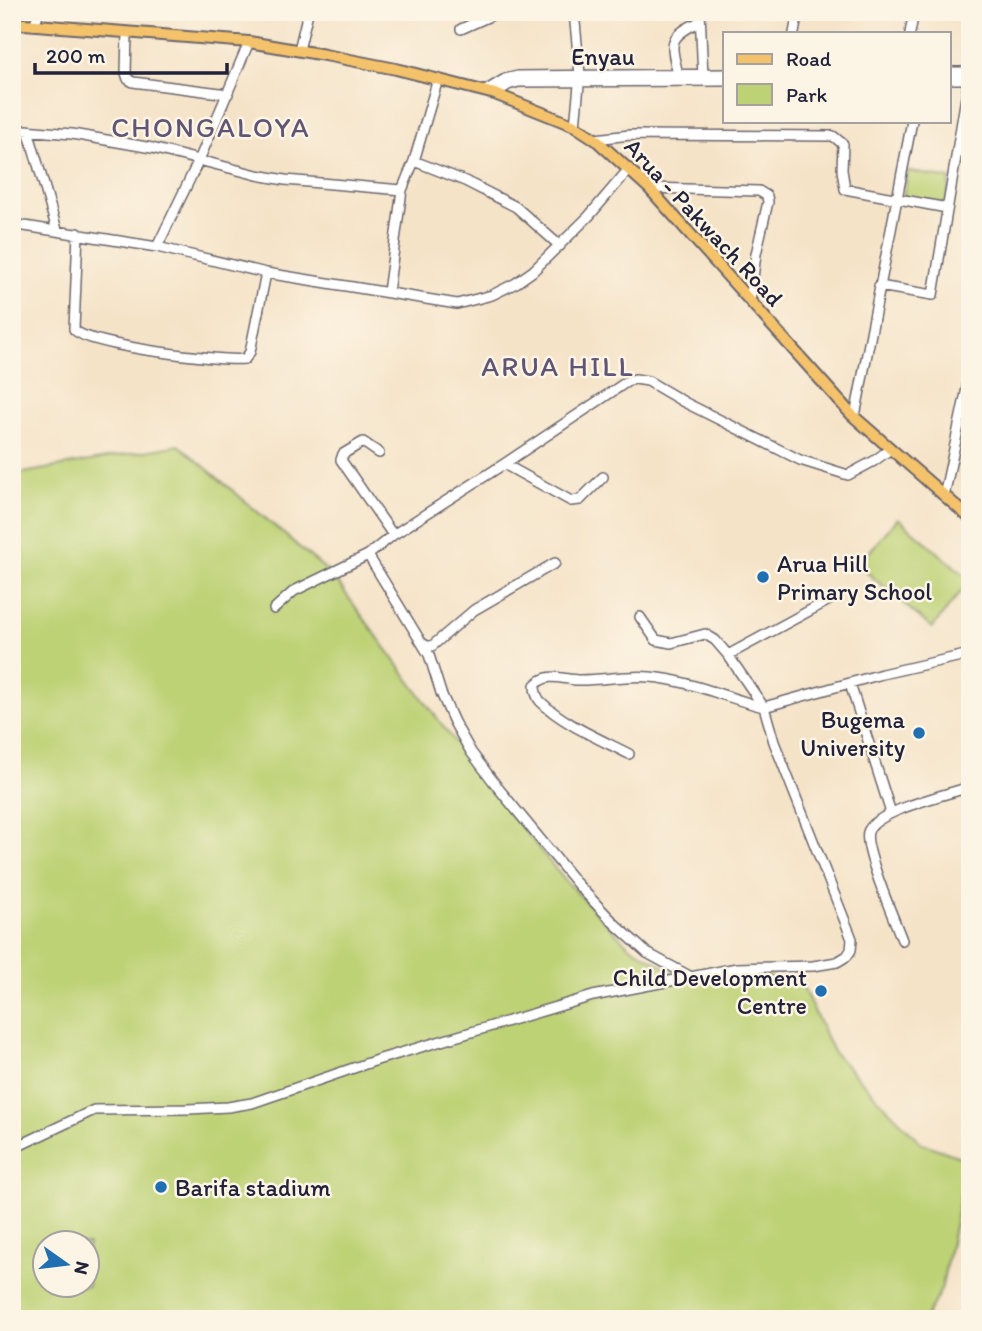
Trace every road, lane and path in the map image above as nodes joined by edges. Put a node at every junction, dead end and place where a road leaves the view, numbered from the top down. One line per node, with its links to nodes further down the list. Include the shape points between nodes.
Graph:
1 (39, 12): 9 (street)
2 (308, 12): 15 (street)
3 (492, 12): 10 (street)
4 (574, 12): 20 (street)
5 (798, 12): 11 (street)
6 (914, 12): 12 (street)
7 (700, 17): 17 (street, via 673,40); 21 (street)
8 (12, 23): 9 (main road, Arua - Pakwach Road)
9 (34, 25): 13 (main road, Arua - Pakwach Road)
10 (461, 29)
11 (794, 32)
12 (910, 32)
13 (127, 33): 14 (main road, Arua - Pakwach Road); 26 (street, via 128,79)
14 (249, 42): 15 (main road, Arua - Pakwach Road); 26 (street)
15 (299, 50): 22 (main road, Arua - Pakwach Road)
16 (950, 72): 19 (street)
17 (678, 74): 20 (street, Enyau); 21 (street, Enyau)
18 (723, 74): 21 (street, Enyau)
19 (969, 76): 23 (street); 38 (street)
20 (580, 78): 21 (street, Enyau); 25 (street, Enyau, via 519,82); 28 (street)
21 (703, 78): 24 (street, Enyau)
22 (438, 79): 25 (main road, Arua - Pakwach Road); 33 (street)
23 (950, 79)
24 (723, 81)
25 (490, 92): 28 (main road, Arua - Pakwach Road)
26 (228, 94): 32 (street)
27 (912, 122): 37 (street)
28 (575, 126): 31 (main road, Arua - Pakwach Road)
29 (12, 129): 30 (street)
30 (28, 130): 32 (street); 40 (street)
31 (595, 139): 34 (main road, Arua - Pakwach Road); 37 (street, via 630,135 833,136 843,144 845,189)
32 (200, 158): 36 (street, via 285,180); 43 (street)
33 (414, 161): 36 (street); 42 (street, via 516,207)
34 (629, 169): 35 (main road, Arua - Pakwach Road); 42 (street)
35 (649, 188): 47 (main road, Arua - Pakwach Road); 47 (street, via 759,191 767,196)
36 (402, 190): 46 (street)
37 (897, 199): 38 (street); 45 (street)
38 (947, 208): 45 (street, via 933,295)
39 (12, 224): 40 (street)
40 (57, 230): 41 (street)
41 (78, 233): 43 (street); 44 (street, via 74,329 101,341 212,359 245,359)
42 (560, 246): 46 (street, via 516,283 479,299 457,303)
43 (157, 247): 44 (street)
44 (266, 273): 46 (street)
45 (879, 286): 49 (street)
46 (388, 292)
47 (750, 302): 49 (main road, Arua - Pakwach Road)
48 (970, 374): 54 (street)
49 (852, 415): 50 (main road, Arua - Pakwach Road)
50 (889, 450): 52 (street, via 848,475 800,460 635,379); 54 (main road, Arua - Pakwach Road)
51 (379, 453): 56 (street, via 363,442 341,460)
52 (504, 464): 53 (street, via 571,501 580,500); 56 (street)
53 (603, 477)
54 (944, 496): 55 (main road, Arua - Pakwach Road)
55 (970, 518)
56 (393, 535): 57 (street)
57 (368, 555): 60 (street, via 294,591); 62 (street)
58 (555, 563): 62 (street, via 482,604 432,646)
59 (831, 599): 63 (street)
60 (274, 609)
61 (640, 617): 63 (street, via 656,640 671,643 705,634)
62 (422, 643): 71 (street, via 449,712 471,752 526,822 634,943)
63 (728, 654): 66 (street)
64 (970, 654): 65 (street)
65 (850, 684): 66 (street); 69 (street)
66 (764, 707): 67 (street, via 650,677 581,681 550,676 535,685 540,701 564,719); 71 (street, via 852,939 851,950 837,962 789,968 753,966)
67 (629, 754)
68 (970, 787): 69 (street)
69 (891, 813): 70 (street, via 873,824 867,843)
70 (902, 940)
71 (693, 978): 72 (street, via 593,996 377,1060 252,1103 94,1110)
72 (12, 1149)

